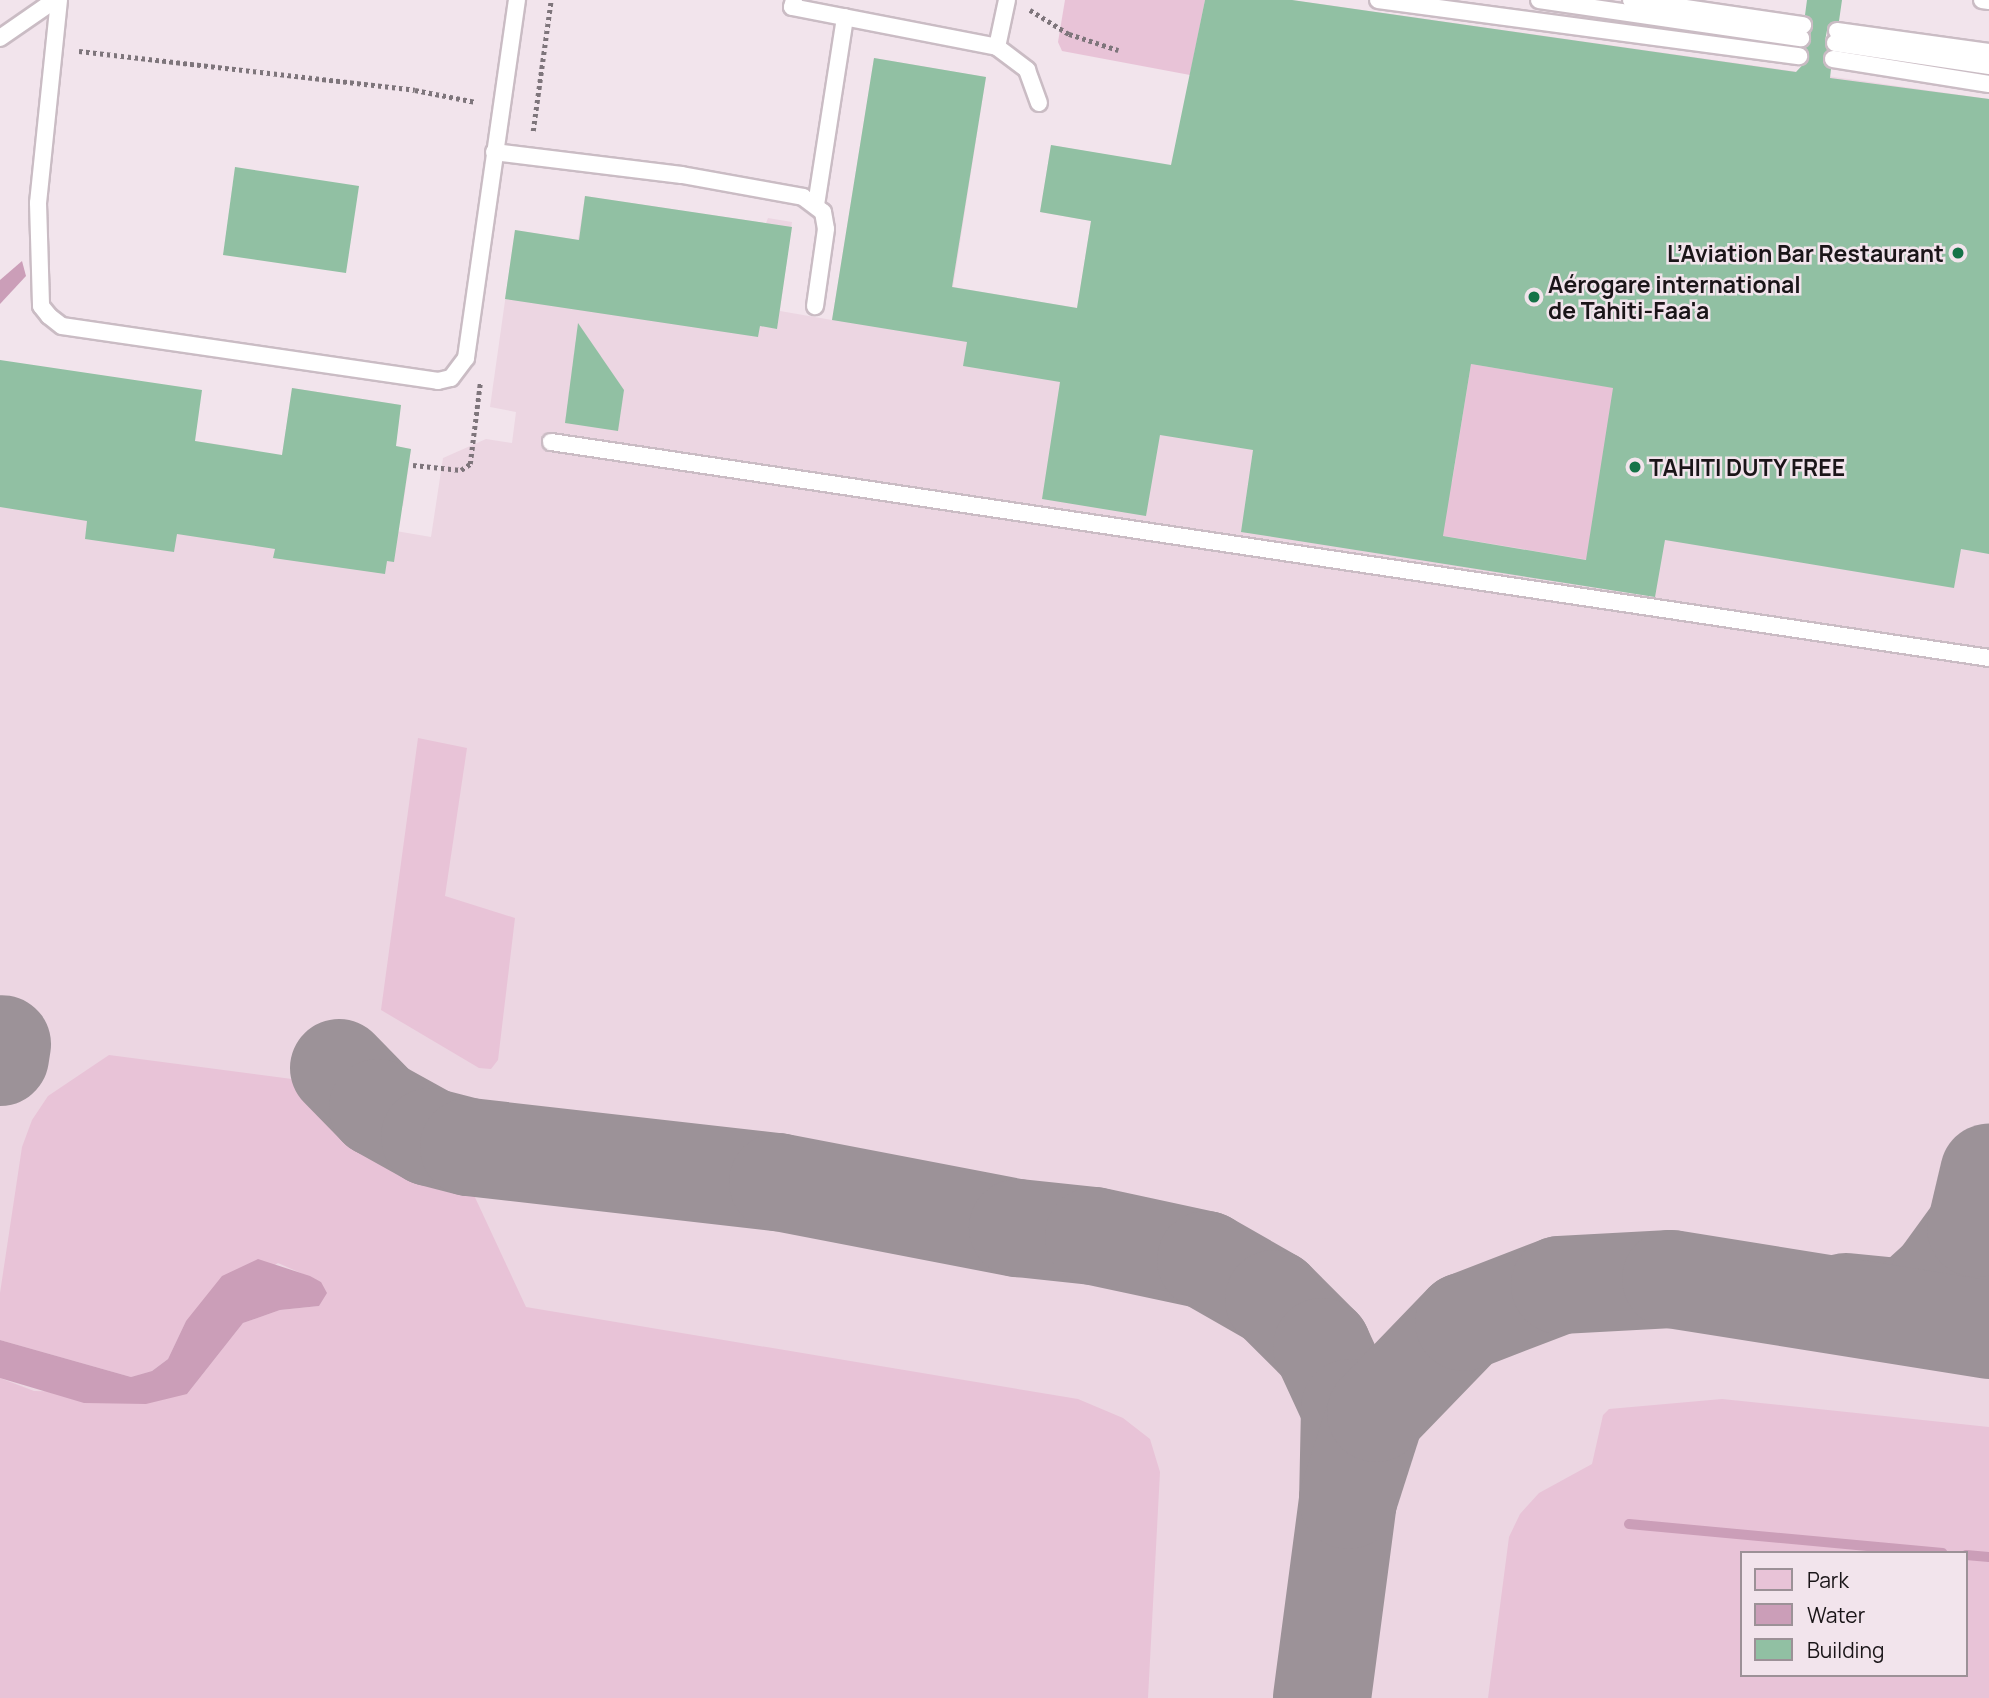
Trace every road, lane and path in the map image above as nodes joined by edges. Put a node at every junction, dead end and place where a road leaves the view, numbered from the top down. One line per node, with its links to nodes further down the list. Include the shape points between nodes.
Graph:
1 (57, 0): 11 (lane); 14 (lane)
2 (517, 0): 21 (lane)
3 (1378, 0): 17 (lane)
4 (1539, 0): 5 (lane, via 1802,32)
5 (1631, 0)
6 (1982, 0): 7 (lane)
7 (1989, 1)
8 (1007, 2): 13 (lane); 15 (path, via 1035,12 1069,34)
9 (793, 4): 10 (lane)
10 (845, 17): 13 (lane); 24 (lane)
11 (0, 38)
12 (1835, 44): 16 (lane); 18 (lane); 19 (lane)
13 (997, 47): 20 (lane, via 1027,70)
14 (53, 48): 21 (path, via 415,90); 23 (lane, via 37,252 41,306 62,327 438,381 451,378 466,358)
15 (1118, 50)
16 (1989, 52)
17 (1799, 56)
18 (1989, 66)
19 (1989, 84)
20 (1039, 103)
21 (501, 107): 22 (path); 23 (lane)
22 (536, 112)
23 (494, 152): 24 (lane, via 768,189)
24 (816, 205): 25 (lane, via 824,212 826,229)
25 (815, 306)
26 (551, 442): 27 (lane)
27 (1989, 658)

